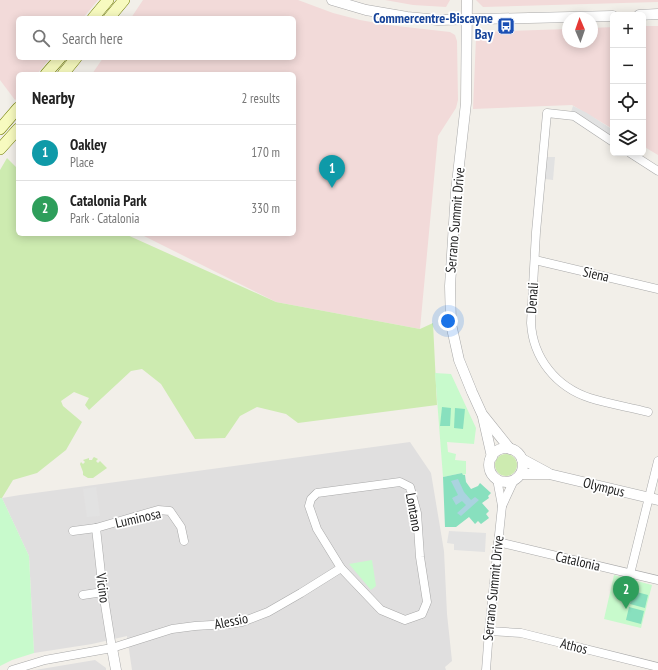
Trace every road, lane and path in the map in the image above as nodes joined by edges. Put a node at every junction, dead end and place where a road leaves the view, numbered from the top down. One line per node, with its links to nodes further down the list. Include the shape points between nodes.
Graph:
1 (108, 0): 7 (main road)
2 (124, 0): 8 (main road)
3 (332, 0): 10 (street, via 366,10 407,17)
4 (467, 0): 10 (street, Serrano Summit Drive)
5 (658, 14): 6 (street)
6 (646, 15)
7 (95, 16)
8 (111, 16)
9 (610, 16): 10 (street)
10 (467, 20): 25 (street, Serrano Summit Drive, via 466,103 456,192 450,286 451,324 460,360)
11 (58, 60): 13 (main road)
12 (74, 60): 14 (main road)
13 (48, 72)
14 (65, 72)
15 (16, 110): 16 (main road)
16 (0, 129)
17 (16, 130): 19 (main road)
18 (610, 140): 22 (street, Denali, via 574,116 547,113)
19 (0, 149)
20 (635, 156): 21 (street)
21 (658, 171)
22 (535, 260): 23 (street, Siena); 24 (street, Denali, via 531,333 537,352 546,367 561,383 575,392)
23 (658, 289)
24 (648, 412)
25 (482, 414): 26 (street, Serrano Summit Drive); 27 (street, Serrano Summit Drive)
26 (510, 449): 27 (street, via 500,450); 28 (street, Serrano Summit Drive)
27 (492, 457): 32 (street, Serrano Summit Drive, via 491,472)
28 (522, 459): 30 (street, Olympus); 31 (street, Serrano Summit Drive, via 523,469)
29 (658, 461): 33 (street)
30 (549, 474): 31 (street, Olympus); 33 (street, Olympus)
31 (517, 477): 32 (street, via 504,482); 34 (street, Serrano Summit Drive)
32 (497, 479): 34 (street, Serrano Summit Drive)
33 (653, 499): 40 (street)
34 (502, 506): 38 (street, Serrano Summit Drive)
35 (96, 528): 36 (street); 37 (street, Luminosa, via 158,510 170,511 181,527); 42 (street, Vicino)
36 (73, 531)
37 (184, 542)
38 (498, 542): 40 (street, Catalonia); 44 (street, Serrano Summit Drive)
39 (341, 568): 39 (street, Lontano, via 381,610 405,620 422,614 426,602 417,513 410,487 400,482 317,493 311,499 310,506 317,529); 45 (street, Alessio, via 268,612 242,622 172,629)
40 (630, 574): 41 (street, Catalonia)
41 (658, 580)
42 (103, 592): 43 (street); 45 (street, Vicino)
43 (83, 594)
44 (489, 631): 46 (street, Athos, via 521,633); 49 (street, Serrano Summit Drive)
45 (112, 648): 47 (street, Alessio, via 45,660); 48 (street)
46 (658, 667)
47 (12, 670)
48 (116, 670)
49 (486, 670)

